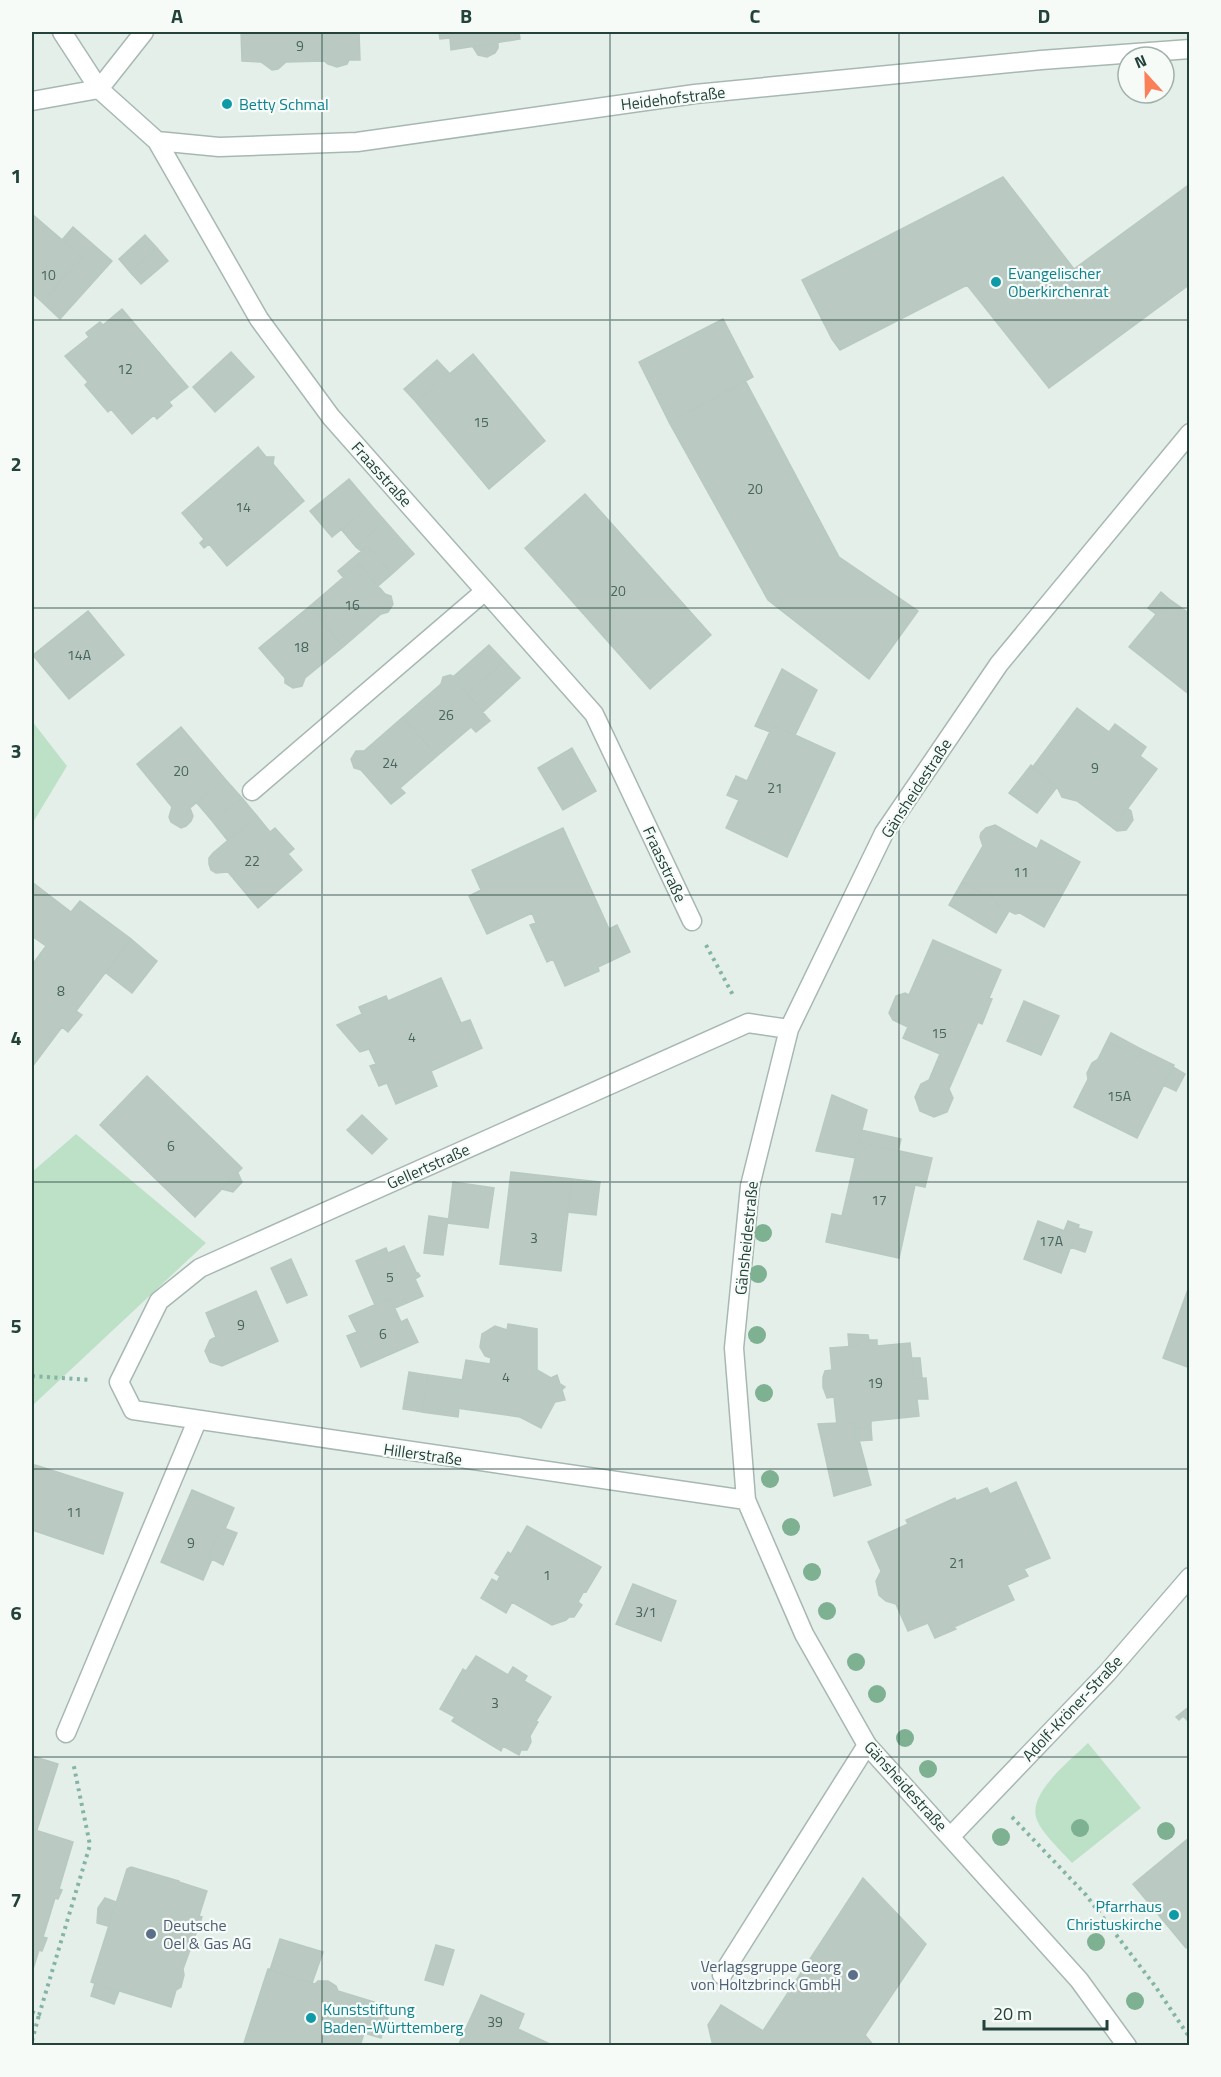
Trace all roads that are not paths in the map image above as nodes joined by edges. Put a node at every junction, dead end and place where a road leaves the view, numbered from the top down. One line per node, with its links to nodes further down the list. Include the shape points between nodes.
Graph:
1 (62, 32): 4 (street, Fraasstraße)
2 (144, 32): 4 (street)
3 (1190, 49): 6 (street, Heidehofstraße, via 695,94 357,142 219,147)
4 (99, 89): 5 (street); 6 (street, Fraasstraße)
5 (32, 101)
6 (157, 141): 8 (street, Fraasstraße, via 272,337 331,417)
7 (1190, 433): 11 (street, Gänsheidestraße, via 999,664 884,833)
8 (485, 591): 9 (street); 10 (street, Fraasstraße, via 594,714)
9 (252, 791)
10 (692, 921)
11 (789, 1029): 12 (street, Gellertstraße, via 748,1023 200,1268 159,1300); 14 (street, Gänsheidestraße, via 750,1186 735,1336)
12 (119, 1382): 13 (street, Hillerstraße, via 133,1410)
13 (197, 1421): 14 (street, Hillerstraße); 16 (street)
14 (746, 1500): 17 (street, Gänsheidestraße, via 804,1634)
15 (1190, 1577): 18 (street, Adolf-Kröner-Straße, via 1107,1673)
16 (66, 1732)
17 (867, 1745): 18 (street, Gänsheidestraße); 19 (street)
18 (951, 1836): 20 (street, Gänsheidestraße, via 1080,1980)
19 (722, 1975)
20 (1127, 2046)

